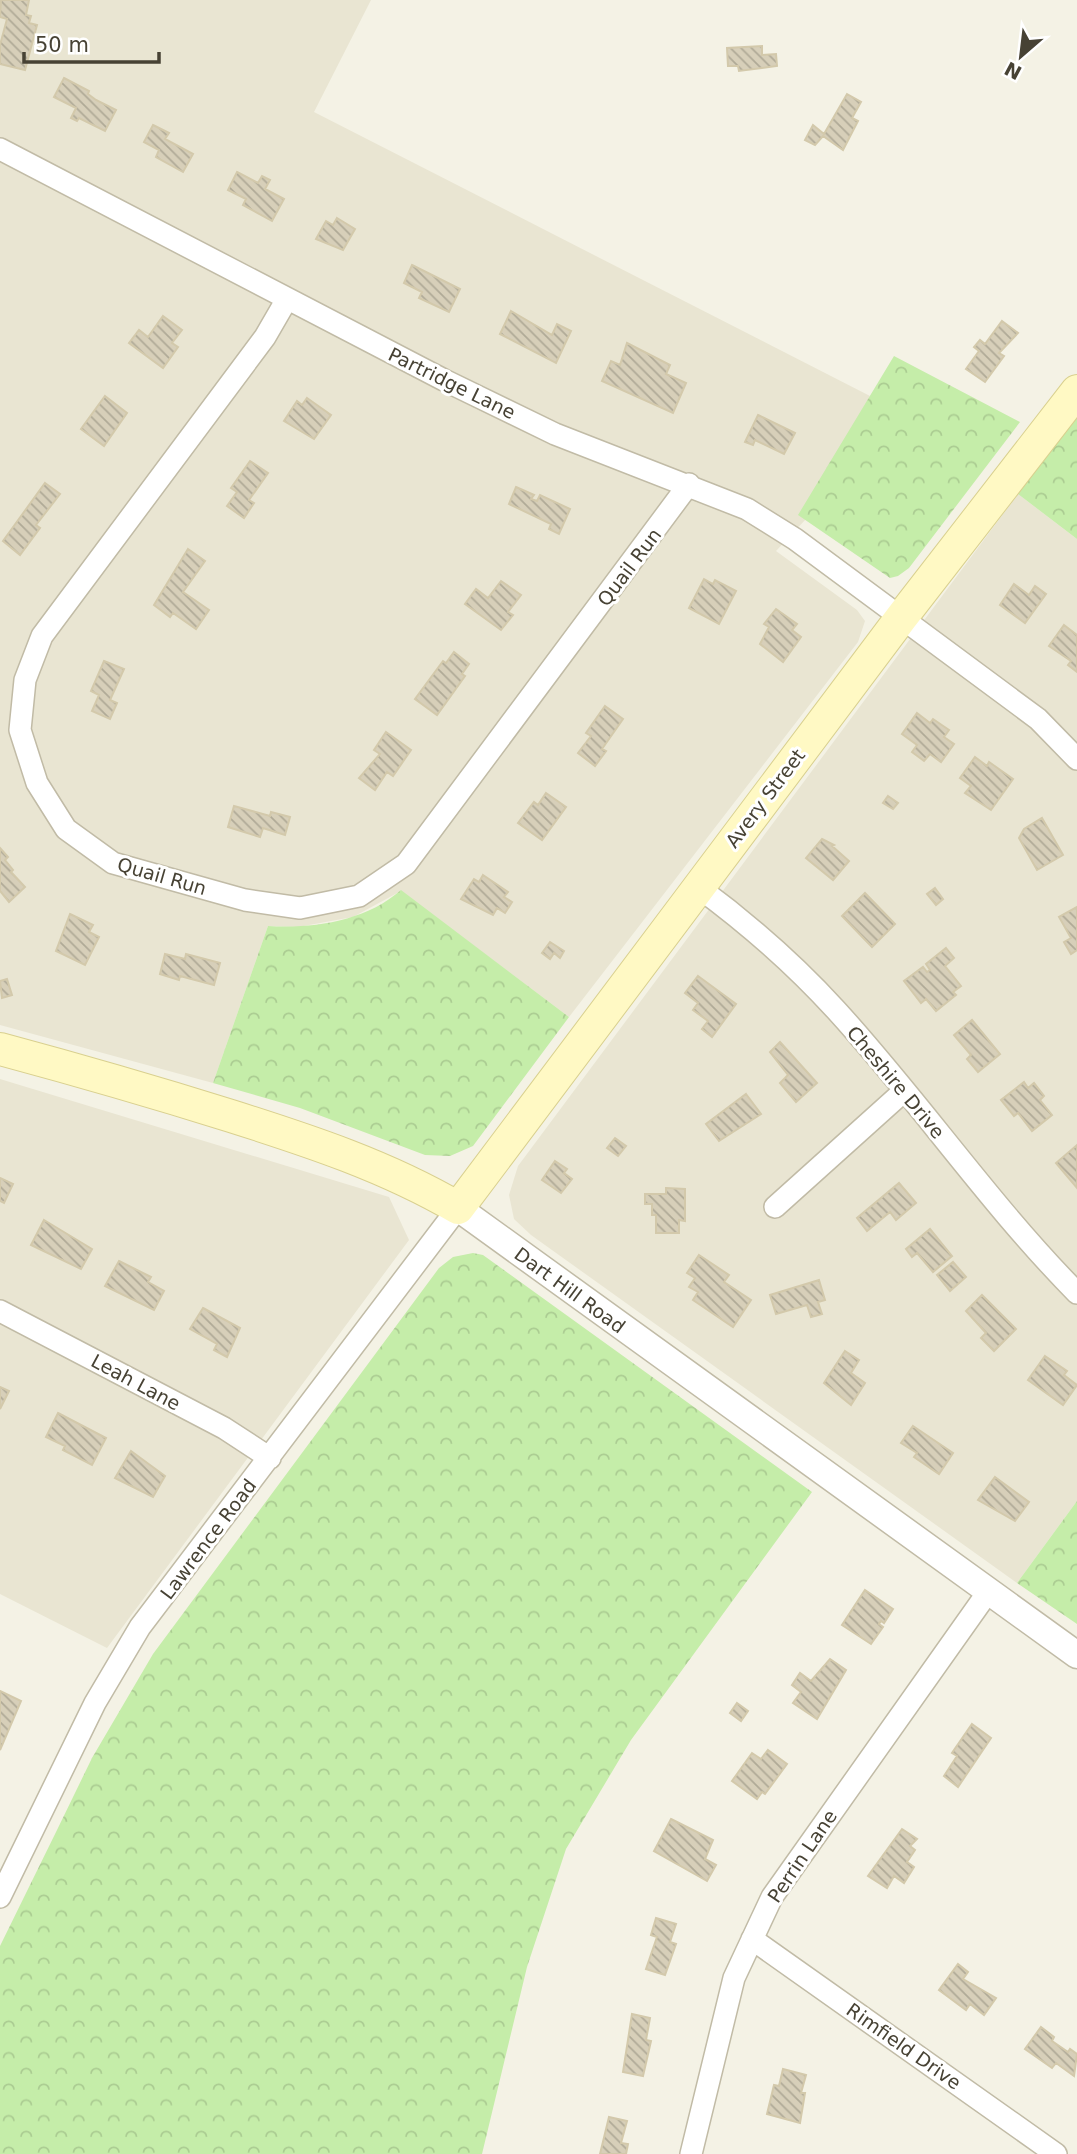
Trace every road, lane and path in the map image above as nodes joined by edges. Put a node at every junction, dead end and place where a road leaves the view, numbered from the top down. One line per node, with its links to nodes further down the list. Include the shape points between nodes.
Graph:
1 (0, 149): 2 (street, Partridge Lane)
2 (287, 299): 4 (street, Partridge Lane, via 555,434); 4 (street, Quail Run, via 265,337 42,636 25,680 20,730 37,783 66,829 113,863 244,900 300,908 359,896 406,864)
3 (1077, 391): 5 (main road, Avery Street)
4 (689, 484): 5 (street, Partridge Lane, via 747,509)
5 (901, 618): 6 (street, Partridge Lane, via 1038,719); 7 (main road, Avery Street)
6 (1077, 759)
7 (698, 887): 9 (street, Cheshire Drive, via 739,918 835,1009); 11 (main road, Avery Street)
8 (0, 1049): 11 (main road, Dart Hill Road, via 340,1151 412,1181)
9 (904, 1091): 10 (street); 12 (street, Cheshire Drive, via 1039,1255)
10 (775, 1207)
11 (458, 1208): 14 (street, Lawrence Road); 15 (street, Dart Hill Road)
12 (1077, 1293)
13 (0, 1311): 14 (street, Leah Lane, via 224,1428)
14 (270, 1458): 17 (street, Lawrence Road, via 140,1627 95,1703)
15 (988, 1592): 16 (street, Dart Hill Road); 18 (street, Perrin Lane, via 772,1897)
16 (1077, 1655)
17 (0, 1897)
18 (752, 1939): 19 (street, Perrin Lane, via 734,1978); 20 (street, Rimfield Drive)
19 (691, 2154)
20 (1056, 2154)

